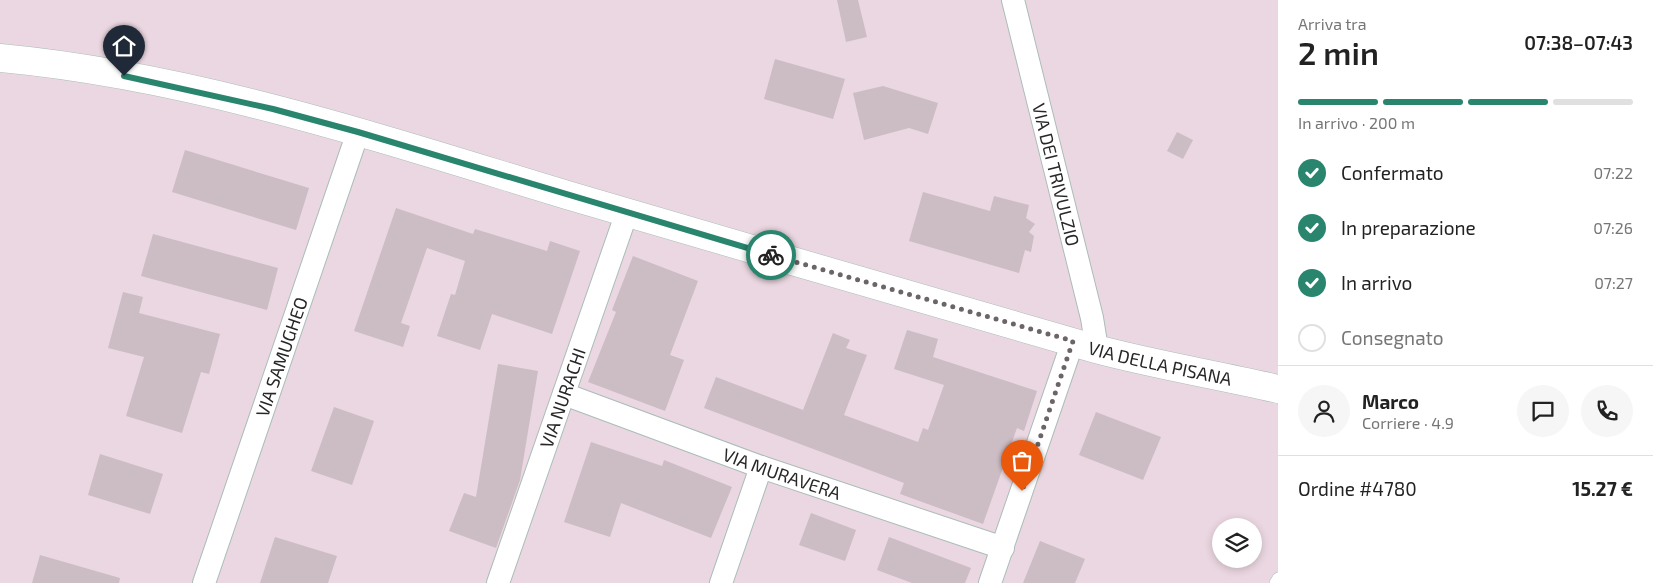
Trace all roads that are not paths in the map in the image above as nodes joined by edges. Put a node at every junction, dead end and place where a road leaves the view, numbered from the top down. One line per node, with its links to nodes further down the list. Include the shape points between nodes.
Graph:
1 (1013, 0): 5 (street, VIA DEI TRIVULZIO, via 1092,318)
2 (0, 58): 3 (main road, VIA DELLA PISANA, via 158,83)
3 (358, 132): 4 (main road, VIA DELLA PISANA); 11 (street, VIA SAMUGHEO)
4 (627, 212): 5 (main road, VIA DELLA PISANA); 7 (street, VIA NURACHI)
5 (1085, 345): 6 (main road, VIA DELLA PISANA); 9 (street)
6 (1278, 389)
7 (564, 394): 8 (street, VIA MURAVERA); 12 (street, VIA NURACHI)
8 (761, 467): 9 (street, VIA MURAVERA); 13 (street)
9 (1003, 548): 14 (street)
10 (1278, 578): 15 (lane)
11 (204, 583)
12 (498, 583)
13 (722, 583)
14 (990, 583)
15 (1276, 583)

